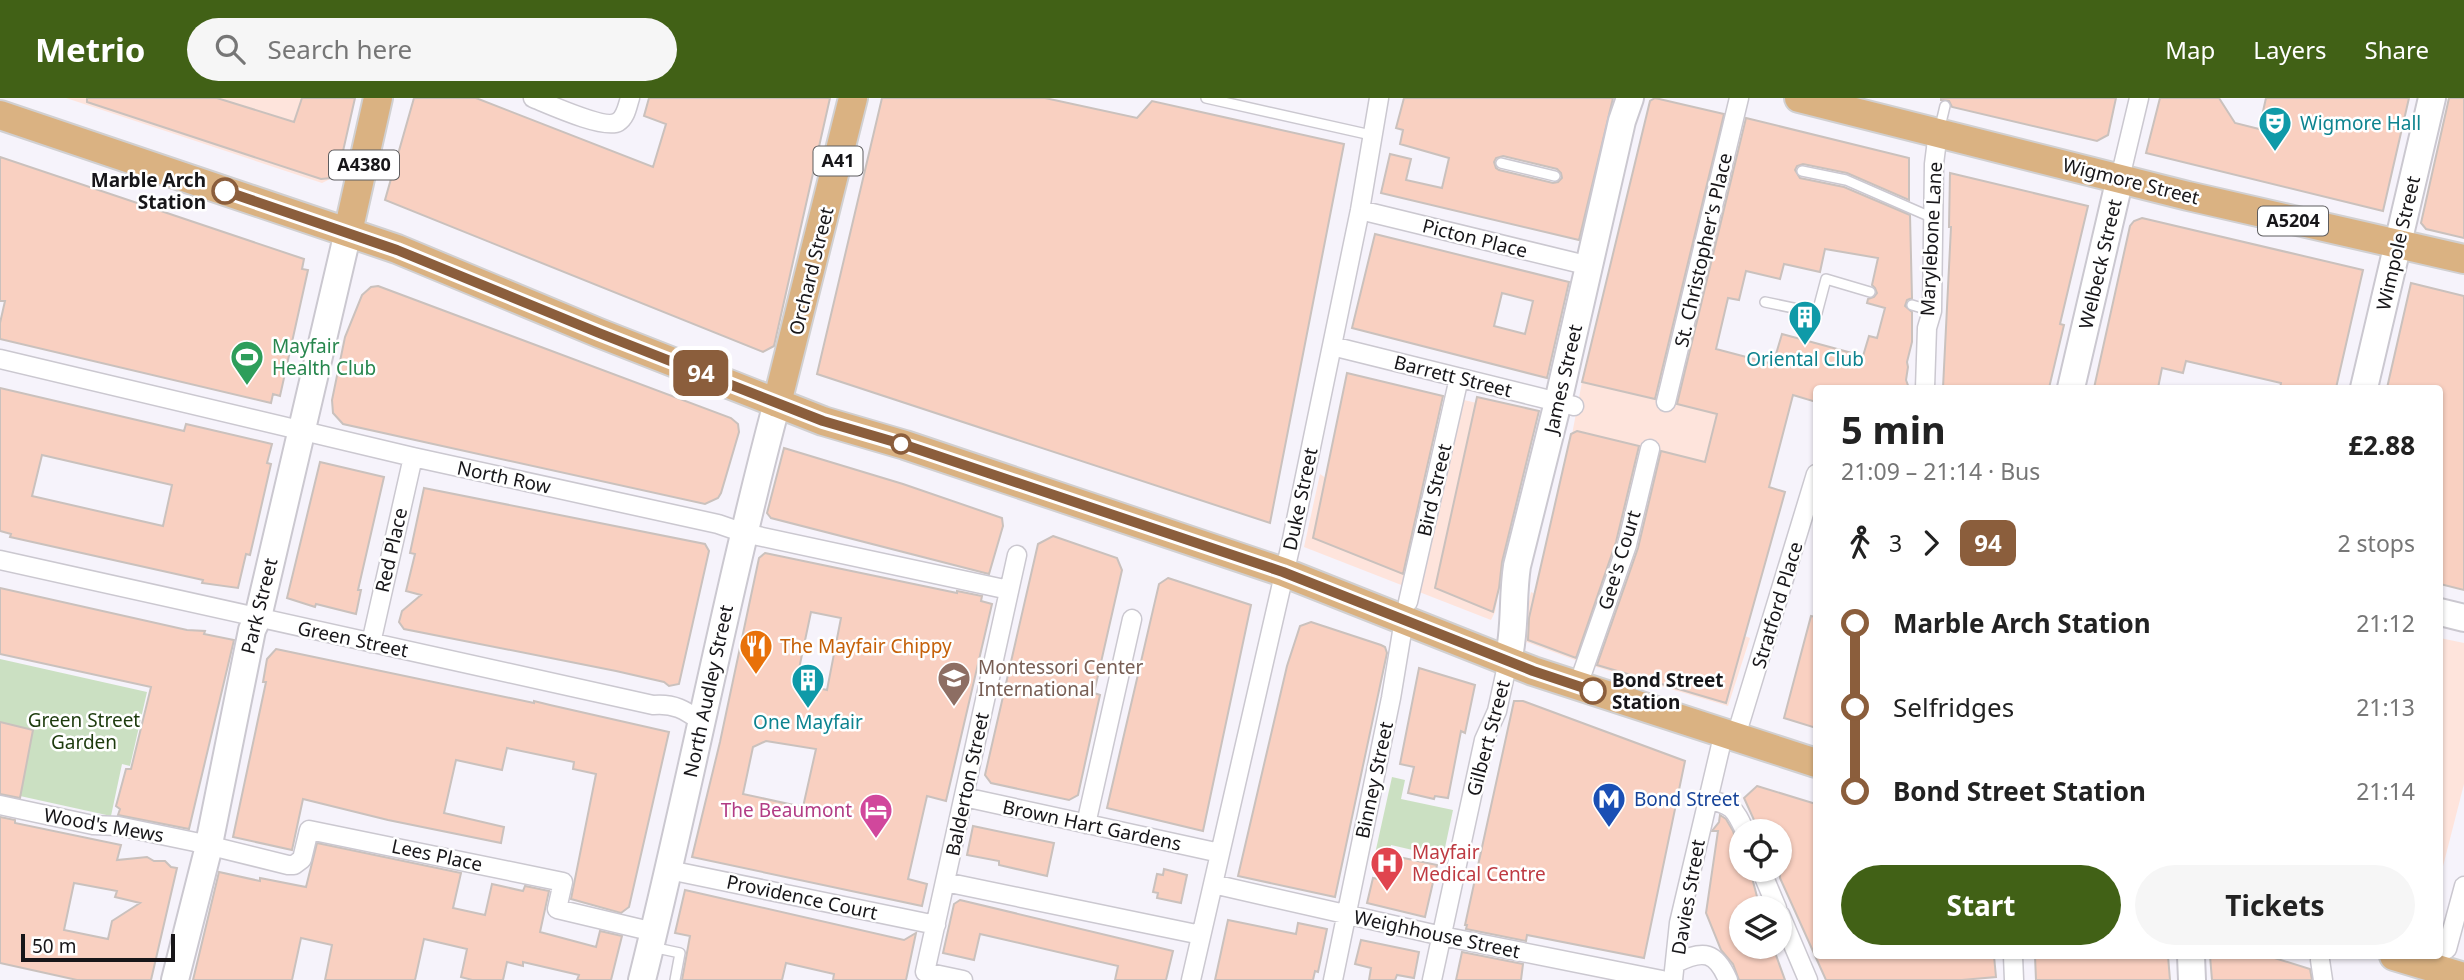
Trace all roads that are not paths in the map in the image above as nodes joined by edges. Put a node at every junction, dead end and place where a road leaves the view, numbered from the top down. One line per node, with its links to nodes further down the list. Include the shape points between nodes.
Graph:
1 (378, 98): 22 (main road, A4380)
2 (533, 98): 3 (street, via 604,124 625,116)
3 (630, 98)
4 (853, 98): 37 (main road, Orchard Street / A41)
5 (1206, 98): 15 (lane)
6 (1379, 98): 15 (street, Duke Street)
7 (1630, 98): 25 (street, James Street, via 1600,186)
8 (1739, 98): 36 (street, St. Christopher's Place)
9 (1799, 98): 12 (main road, Wigmore Street / A5204)
10 (2139, 98): 19 (street, Welbeck Street)
11 (2432, 98): 23 (street, Wimpole Street)
12 (1874, 107): 14 (main road, Wigmore Street / A5204)
13 (0, 115): 22 (main road)
14 (1942, 119): 19 (main road, Wigmore Street / A5204); 21 (street, Marylebone Lane, via 1934,164)
15 (1371, 135): 20 (street, Duke Street)
16 (1501, 163): 18 (lane)
17 (1802, 171): 21 (lane, via 1846,180)
18 (1555, 176)
19 (2120, 178): 23 (main road, Wigmore Street / A5204); 34 (street, Welbeck Street)
20 (1360, 210): 25 (street, Picton Place); 30 (street, Duke Street)
21 (1933, 218): 29 (street, Marylebone Lane)
22 (348, 232): 37 (main road); 39 (street, Park Street)
23 (2398, 245): 24 (main road, Wigmore Street / A5204); 35 (street, Wimpole Street)
24 (2464, 259)
25 (1590, 266): 38 (street, James Street)
26 (1870, 292): 27 (lane, via 1826,279 1816,313)
27 (1765, 302)
28 (1912, 305): 29 (lane)
29 (1932, 311): 33 (street, Marylebone Lane)
30 (1332, 346): 32 (street, Barrett Street); 46 (street, Duke Street)
31 (0, 359): 39 (street, North Row)
32 (1458, 383): 38 (street, Barrett Street); 48 (street, Bird Street)
33 (1925, 385)
34 (2072, 385)
35 (2365, 385)
36 (1666, 402)
37 (777, 403): 43 (street, North Audley Street); 46 (main road)
38 (1566, 404): 54 (street, James Street, via 1517,566 1514,638)
39 (301, 431): 41 (street, North Row); 50 (street, Park Street)
40 (1650, 449): 55 (street, Gee's Court, via 1627,545)
41 (413, 457): 43 (street, North Row); 53 (street, Red Place)
42 (1813, 483): 57 (street, Stratford Place)
43 (744, 533): 47 (street, North Row); 56 (street, North Audley Street)
44 (1017, 555): 47 (street, Balderton Street)
45 (0, 560): 50 (street, Green Street)
46 (1283, 572): 48 (main road); 65 (street, Duke Street)
47 (1009, 590): 59 (street, Balderton Street)
48 (1406, 611): 54 (main road); 70 (street, Binney Street)
49 (2443, 613): 52 (street)
50 (258, 617): 53 (street, Green Street); 64 (street, Park Street)
51 (1132, 618): 63 (street)
52 (2464, 618)
53 (371, 643): 56 (street, Green Street, via 684,708)
54 (1508, 661): 57 (main road); 73 (street, Gilbert Street, via 1497,711 1484,740)
55 (1583, 671)
56 (702, 722): 66 (street, North Audley Street)
57 (1730, 734): 58 (main road); 60 (street, Davies Street)
58 (1813, 762)
59 (964, 797): 63 (street, Brown Hart Gardens); 67 (street, Balderton Street)
60 (1706, 799): 62 (street, via 1728,804); 81 (street, Davies Street, via 1679,923)
61 (0, 805): 64 (street, Wood's Mews)
62 (1740, 819)
63 (1086, 824): 65 (street, Brown Hart Gardens)
64 (209, 846): 74 (street, Lees Place, via 288,865 302,859 310,830 400,847 563,882 557,909); 83 (street, Park Street)
65 (1220, 853): 68 (street, Duke Street)
66 (669, 870): 71 (street, Providence Court); 74 (street, North Audley Street)
67 (945, 882): 71 (street, Balderton Street); 72 (street)
68 (1213, 884): 70 (street, Weighhouse Street); 72 (street, Duke Street)
69 (2464, 886): 76 (street)
70 (1347, 915): 73 (street, Weighhouse Street); 88 (street, Binney Street)
71 (936, 925): 86 (street, Balderton Street, via 925,972)
72 (1201, 935): 87 (street, Duke Street)
73 (1442, 936): 89 (street, Gilbert Street); 90 (street, Weighhouse Street)
74 (652, 939): 84 (street, North Audley Street); 85 (lane, via 680,953)
75 (1792, 942): 92 (street)
76 (2447, 949)
77 (2013, 959): 93 (street)
78 (2191, 959): 94 (street)
79 (2404, 959): 82 (main road)
80 (2320, 961): 95 (street)
81 (1674, 972): 91 (street, via 1698,955 1721,964)
82 (2464, 977)
83 (175, 980)
84 (642, 980)
85 (675, 980)
86 (963, 980)
87 (1191, 980)
88 (1334, 980)
89 (1432, 980)
90 (1662, 980)
91 (1728, 980)
92 (1808, 980)
93 (2014, 980)
94 (2192, 980)
95 (2323, 980)

